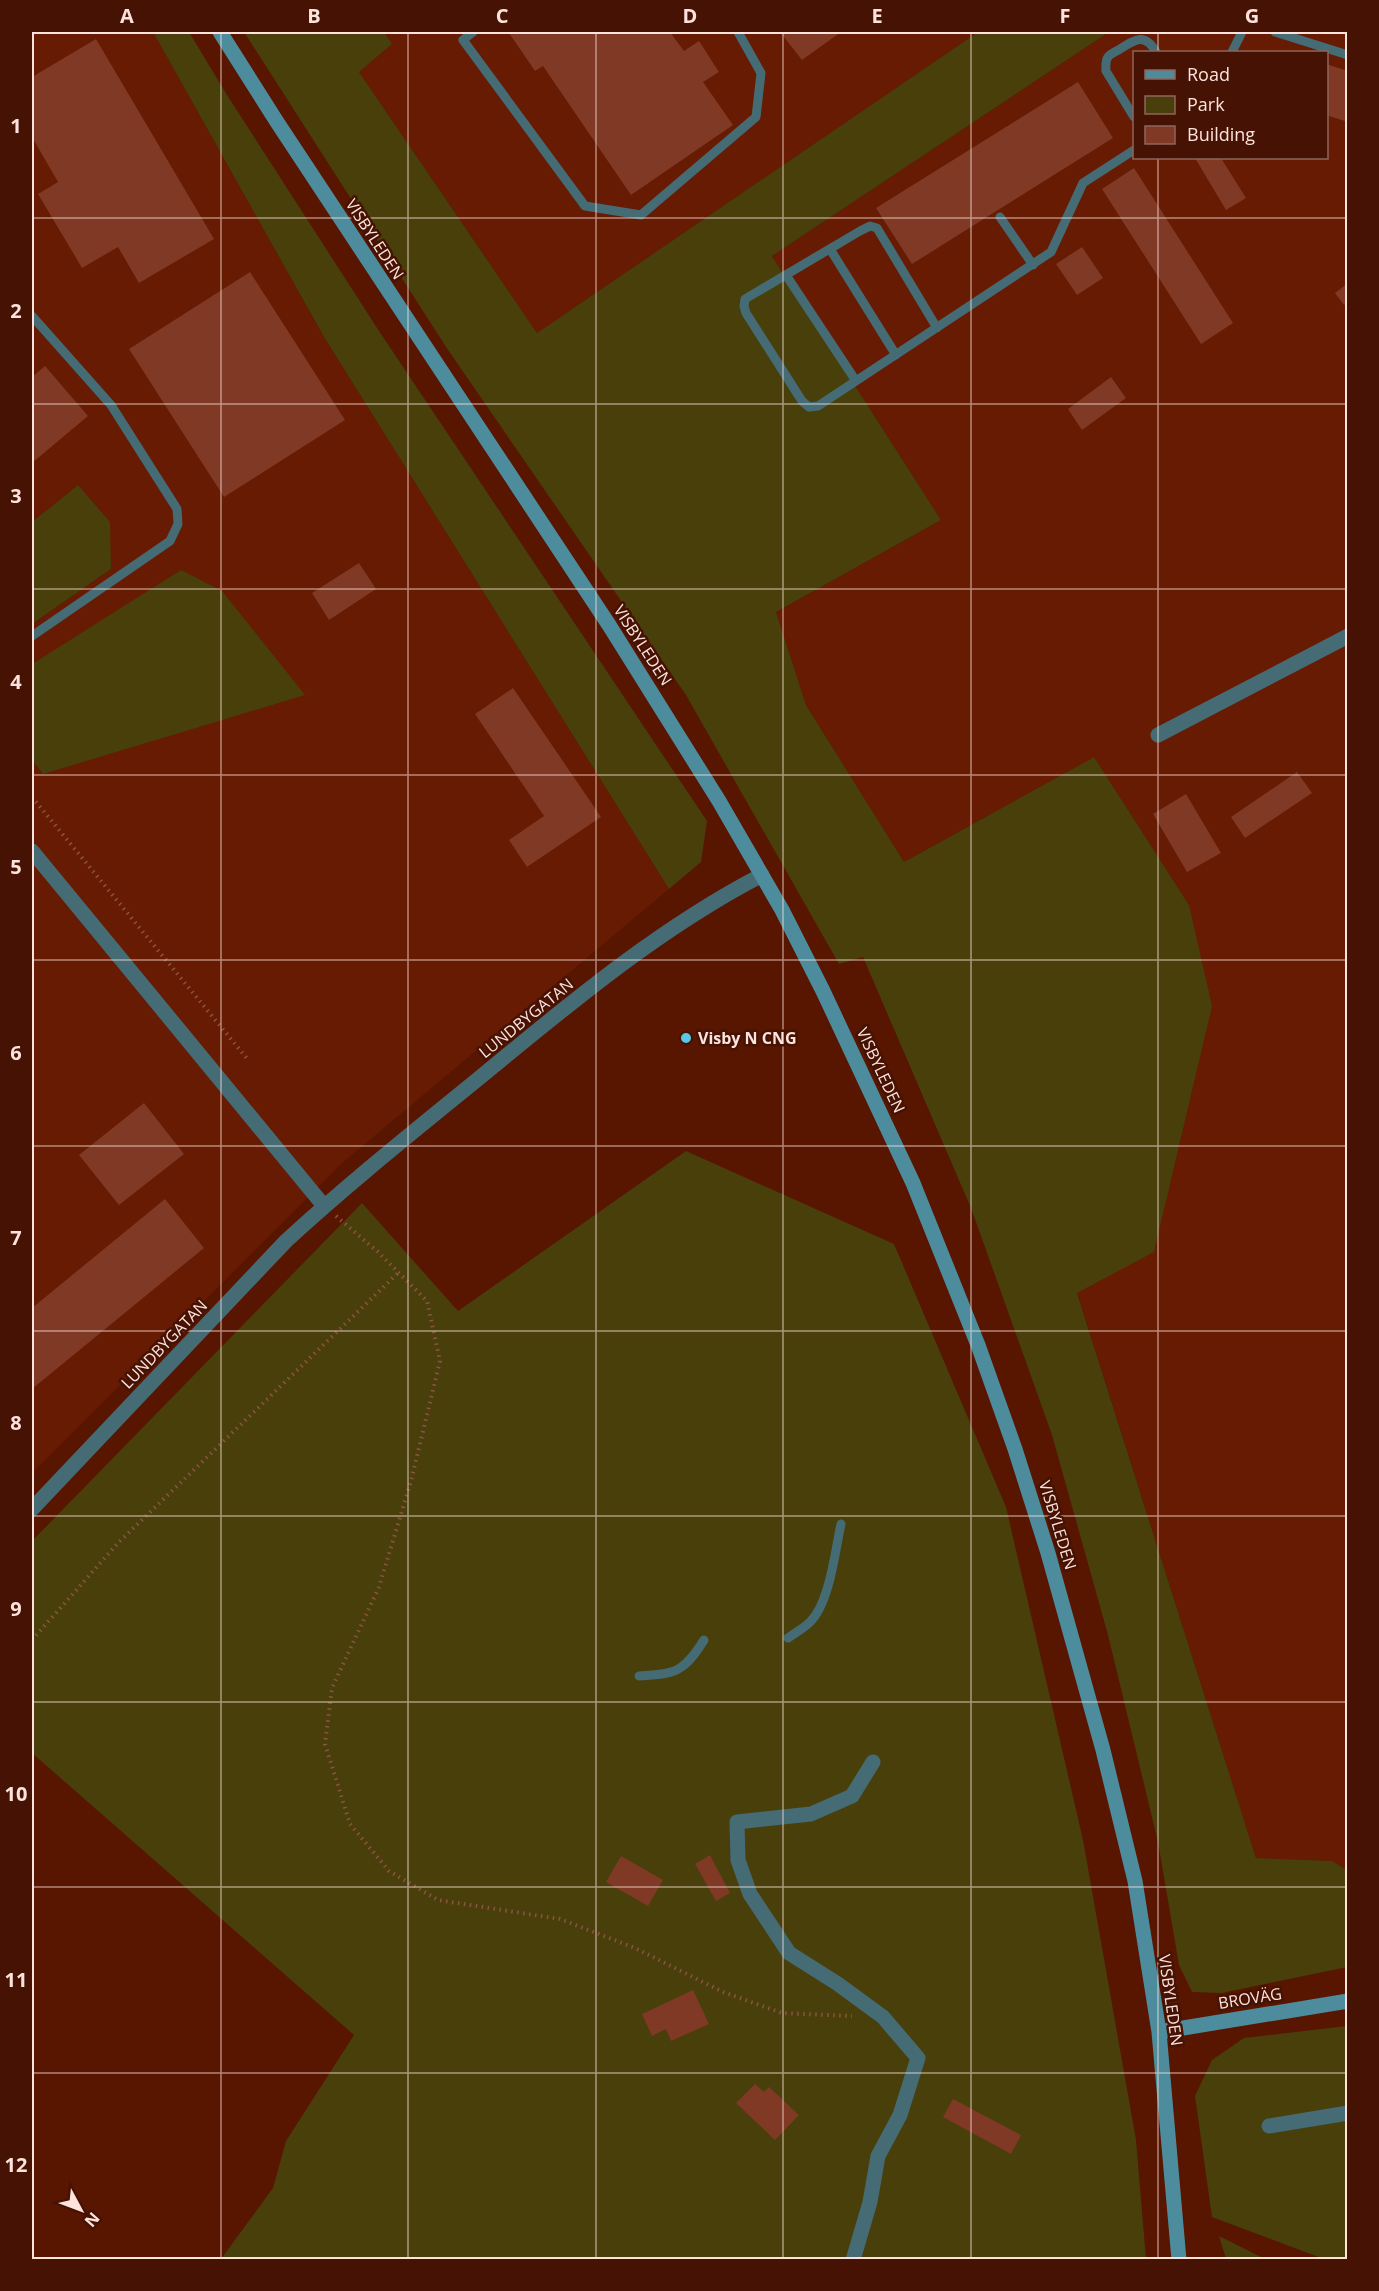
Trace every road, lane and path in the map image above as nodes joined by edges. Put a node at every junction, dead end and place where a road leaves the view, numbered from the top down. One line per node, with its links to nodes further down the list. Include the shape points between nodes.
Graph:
1 (220, 32): 24 (main road, VISBYLEDEN, via 609,625)
2 (473, 32): 3 (lane, via 463,39 585,206 641,215 756,117 761,73)
3 (738, 32)
4 (1242, 32): 7 (lane)
5 (1275, 32): 8 (lane)
6 (1155, 51): 9 (lane, via 1145,40 1136,40 1108,56 1106,71)
7 (1232, 51)
8 (1347, 55)
9 (1133, 115)
10 (1133, 151): 13 (lane, via 1083,183 1051,252)
11 (1000, 217): 13 (lane)
12 (830, 249): 14 (lane); 16 (lane, via 870,226 877,228); 17 (lane)
13 (1033, 265): 16 (lane)
14 (786, 274): 18 (lane); 18 (lane, via 745,299 744,306 802,401 809,407 818,406)
15 (32, 316): 19 (lane, via 111,405 177,508 178,524 170,541)
16 (938, 328): 17 (lane)
17 (896, 355): 18 (lane)
18 (856, 381)
19 (32, 636)
20 (1347, 636): 21 (street)
21 (1158, 735)
22 (32, 797): 25 (path)
23 (32, 851): 26 (street)
24 (762, 875): 26 (street, LUNDBYGATAN, via 646,945); 37 (main road, VISBYLEDEN, via 824,991 909,1173 972,1328 1015,1449 1103,1750 1135,1881)
25 (249, 1060)
26 (324, 1206): 27 (path); 28 (street, LUNDBYGATAN, via 286,1241)
27 (399, 1272): 31 (path, via 118,1543); 36 (path, via 427,1301 440,1361 411,1481 379,1587 332,1688 325,1744 350,1824 389,1871 438,1900 560,1918 635,1948 723,1992 782,2013)
28 (32, 1509)
29 (841, 1524): 30 (lane, via 820,1610)
30 (788, 1638)
31 (32, 1640)
32 (704, 1640): 33 (lane, via 681,1668 668,1674)
33 (639, 1676)
34 (873, 1762): 36 (street, via 852,1796 811,1814 737,1822 738,1860 750,1894 789,1953)
35 (1347, 2001): 37 (main road, BROVÄG)
36 (883, 2017): 40 (street, via 918,2058 900,2115 878,2157)
37 (1159, 2032): 41 (main road, VISBYLEDEN)
38 (1347, 2113): 39 (street)
39 (1269, 2126)
40 (853, 2259)
41 (1179, 2259)

